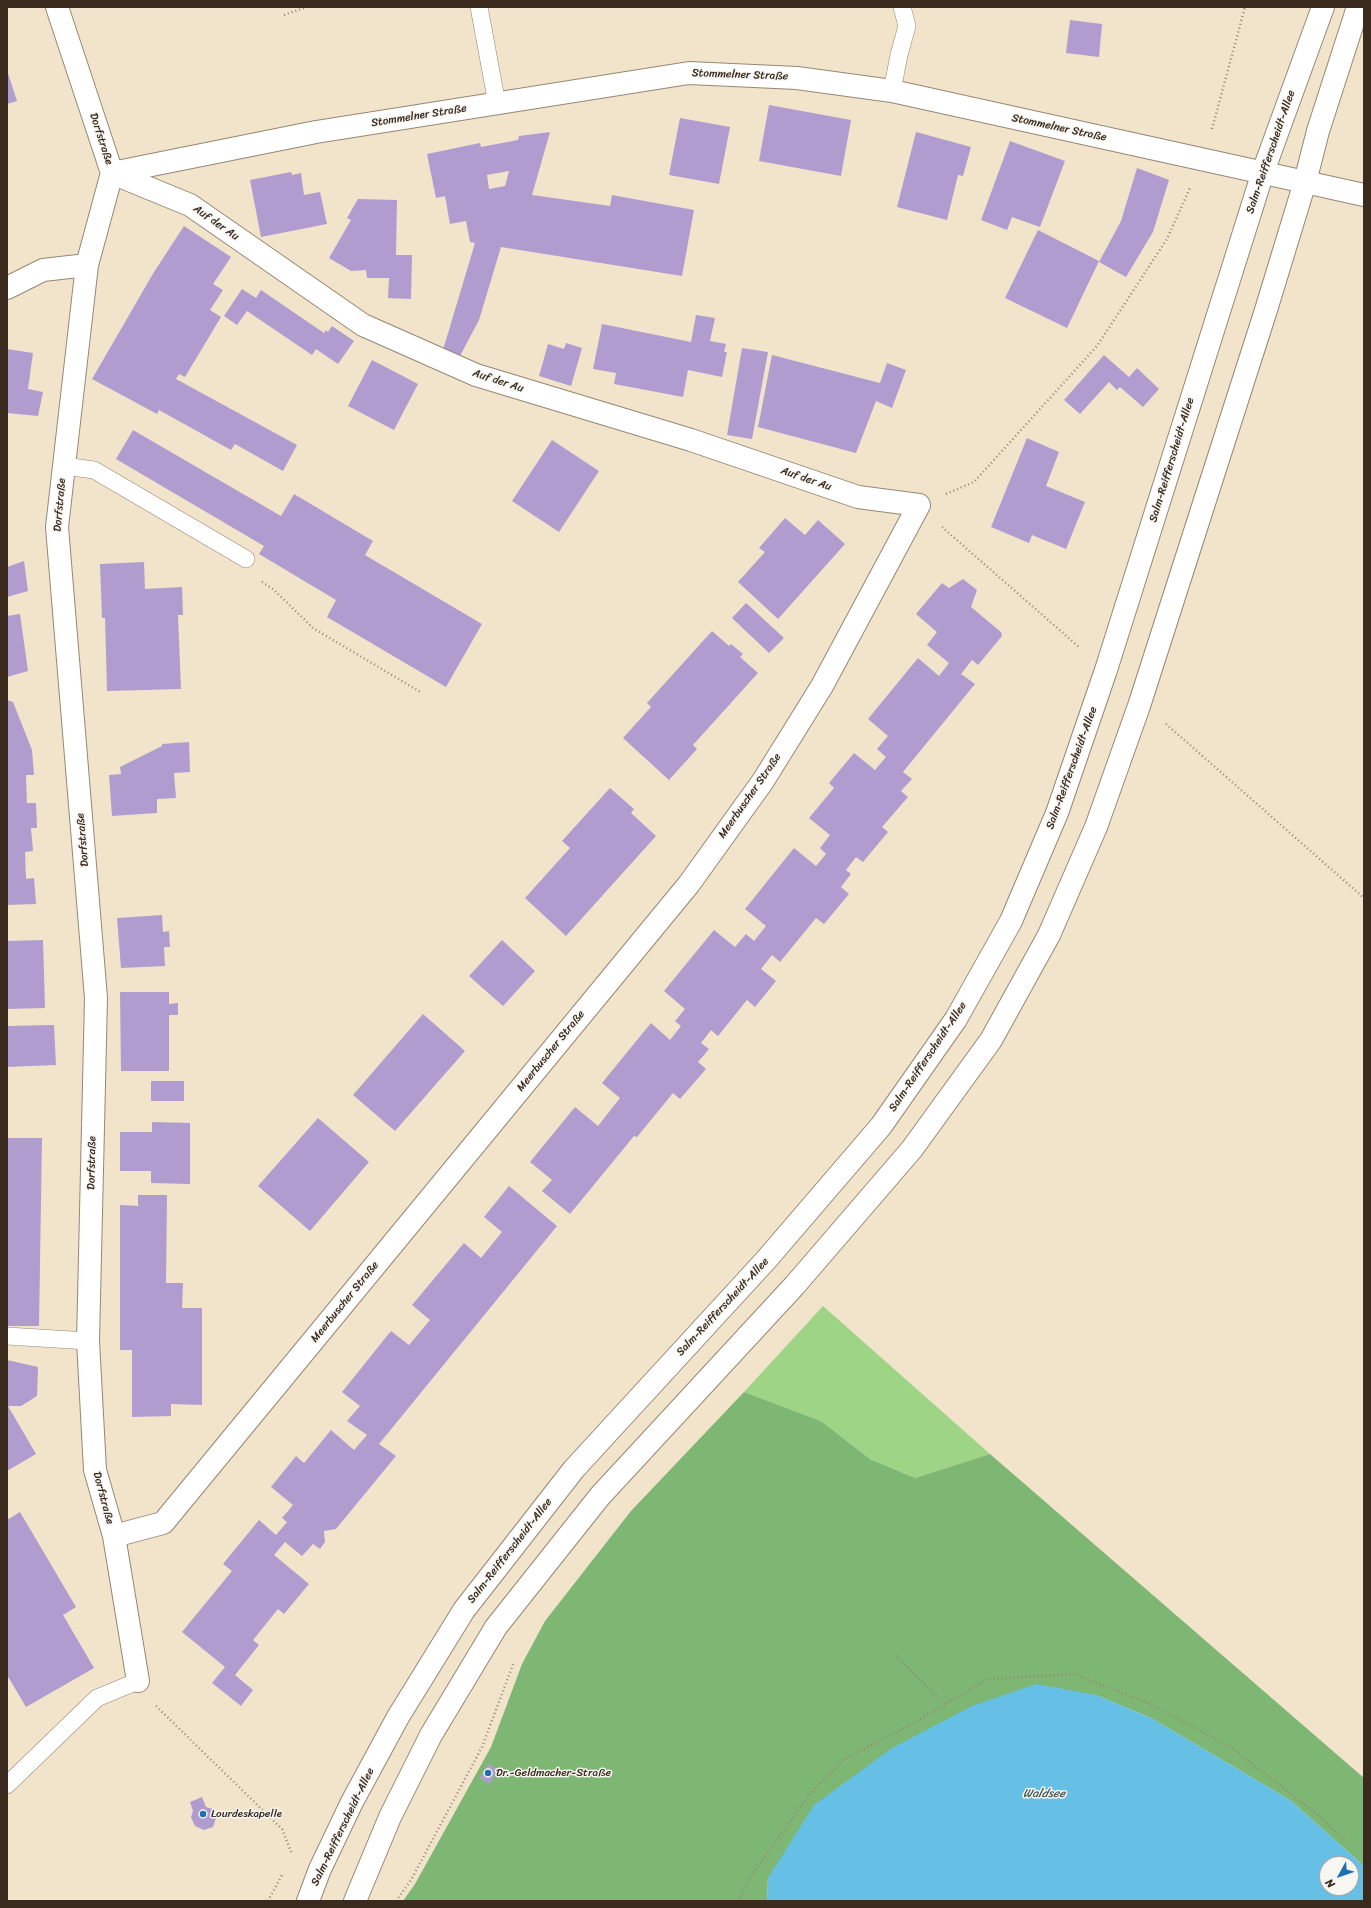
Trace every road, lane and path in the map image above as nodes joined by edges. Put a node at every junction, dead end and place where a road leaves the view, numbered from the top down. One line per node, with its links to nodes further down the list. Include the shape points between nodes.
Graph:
1 (57, 7): 13 (street, Dorfstraße)
2 (307, 7): 8 (path)
3 (479, 7): 10 (lane)
4 (902, 7): 9 (lane, via 907,26)
5 (1245, 7): 11 (path)
6 (1323, 7): 12 (street, Salm-Reifferscheidt-Allee)
7 (1358, 7): 14 (street)
8 (284, 15)
9 (892, 91): 10 (street, Stommelner Straße, via 797,78 689,73); 11 (street, Stommelner Straße)
10 (498, 104): 13 (street, Stommelner Straße, via 316,132)
11 (1203, 160): 12 (street, Stommelner Straße); 19 (path, via 1167,239 1097,346 974,482)
12 (1263, 172): 14 (street, Stommelner Straße); 21 (street, Salm-Reifferscheidt-Allee)
13 (112, 173): 16 (street, Dorfstraße); 19 (street, Auf der Au, via 190,205 363,325 476,375 691,440 858,497)
14 (1304, 182): 15 (street, Stommelner Straße); 23 (street)
15 (1364, 195)
16 (87, 265): 17 (street, via 43,270); 18 (street, Dorfstraße)
17 (7, 288)
18 (64, 466): 20 (lane, via 94,470); 26 (street, Dorfstraße, via 57,527 96,998)
19 (920, 505): 21 (path, via 963,546); 27 (street, Meerbuscher Straße, via 822,686 763,781 689,884 163,1523)
20 (246, 559): 22 (path, via 240,568 273,589 312,628)
21 (1106, 670): 36 (street, Salm-Reifferscheidt-Allee, via 1057,813 1014,914 956,1019 881,1126 766,1260 574,1469 464,1610 398,1717 320,1869)
22 (422, 693)
23 (1140, 706): 24 (path, via 1162,720); 37 (street, via 1096,827 1049,934 991,1040 912,1149 795,1285 600,1496 496,1627 430,1735 390,1816)
24 (1364, 898)
25 (7, 1336): 26 (lane)
26 (88, 1340): 27 (street, Dorfstraße, via 95,1470)
27 (114, 1536): 29 (street, Dorfstraße)
28 (896, 1656): 30 (path)
29 (138, 1681): 31 (lane, via 97,1698); 33 (path, via 151,1701 282,1829)
30 (945, 1704): 32 (path, via 988,1679 1074,1674 1148,1703 1229,1746 1313,1811); 38 (path, via 843,1760 806,1799 754,1872)
31 (7, 1785)
32 (1345, 1840)
33 (293, 1856)
34 (286, 1868): 35 (path)
35 (268, 1901)
36 (308, 1901)
37 (355, 1901)
38 (738, 1901)

